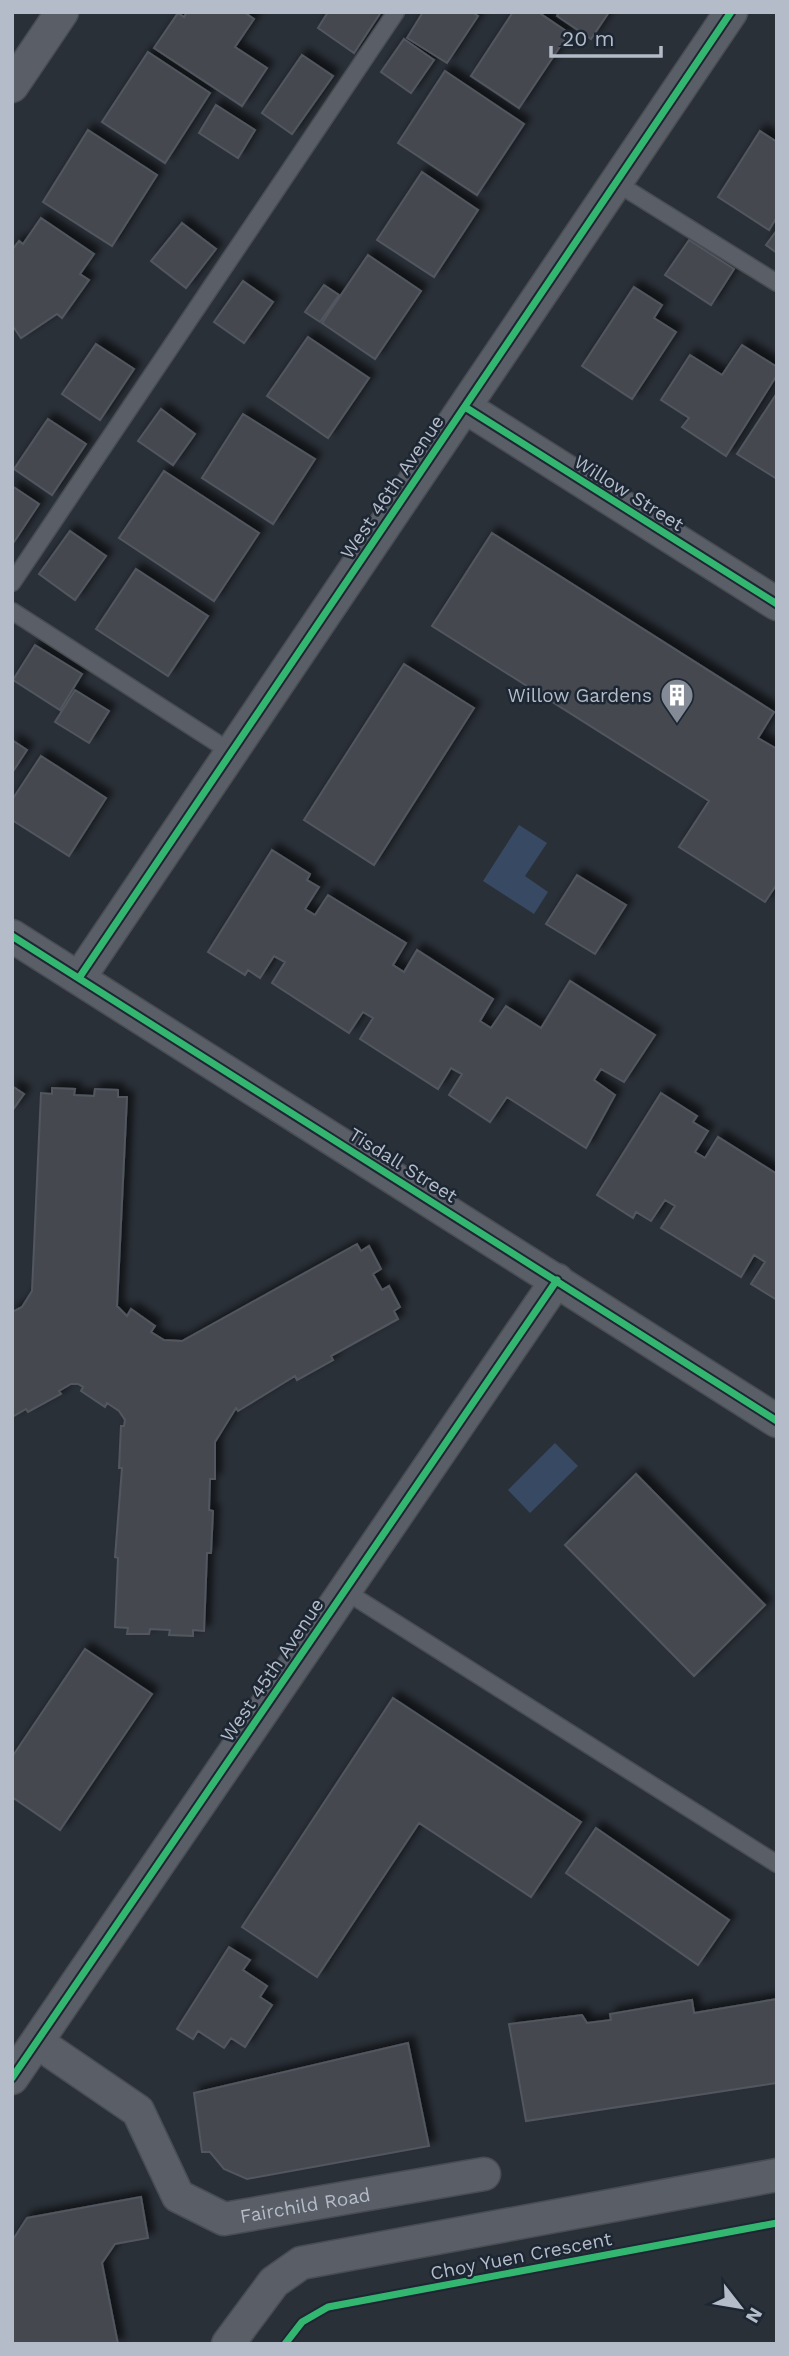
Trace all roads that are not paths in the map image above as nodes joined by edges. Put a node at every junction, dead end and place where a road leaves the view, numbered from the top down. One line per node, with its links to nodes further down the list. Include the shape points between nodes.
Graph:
1 (62, 12): 4 (street)
2 (396, 12): 8 (lane)
3 (731, 12): 5 (street, West 46th Avenue)
4 (12, 86)
5 (615, 182): 6 (lane); 7 (street, West 46th Avenue)
6 (777, 283)
7 (465, 407): 9 (street, Willow Street); 11 (street, West 46th Avenue)
8 (12, 583)
9 (777, 604)
10 (12, 611): 11 (lane)
11 (231, 752): 13 (street, West 46th Avenue)
12 (12, 936): 13 (street, Tisdall Street)
13 (79, 978): 14 (street, Tisdall Street)
14 (557, 1280): 15 (street, Tisdall Street); 16 (street, West 45th Avenue)
15 (777, 1421)
16 (345, 1591): 17 (lane); 18 (street, West 45th Avenue)
17 (777, 1864)
18 (37, 2042): 19 (street, West 45th Avenue); 20 (street, Fairchild Road, via 138,2111 178,2196 224,2219)
19 (12, 2078)
20 (484, 2174)
21 (777, 2175): 22 (street, Choy Yuen Crescent, via 301,2263 274,2282)
22 (228, 2344)

